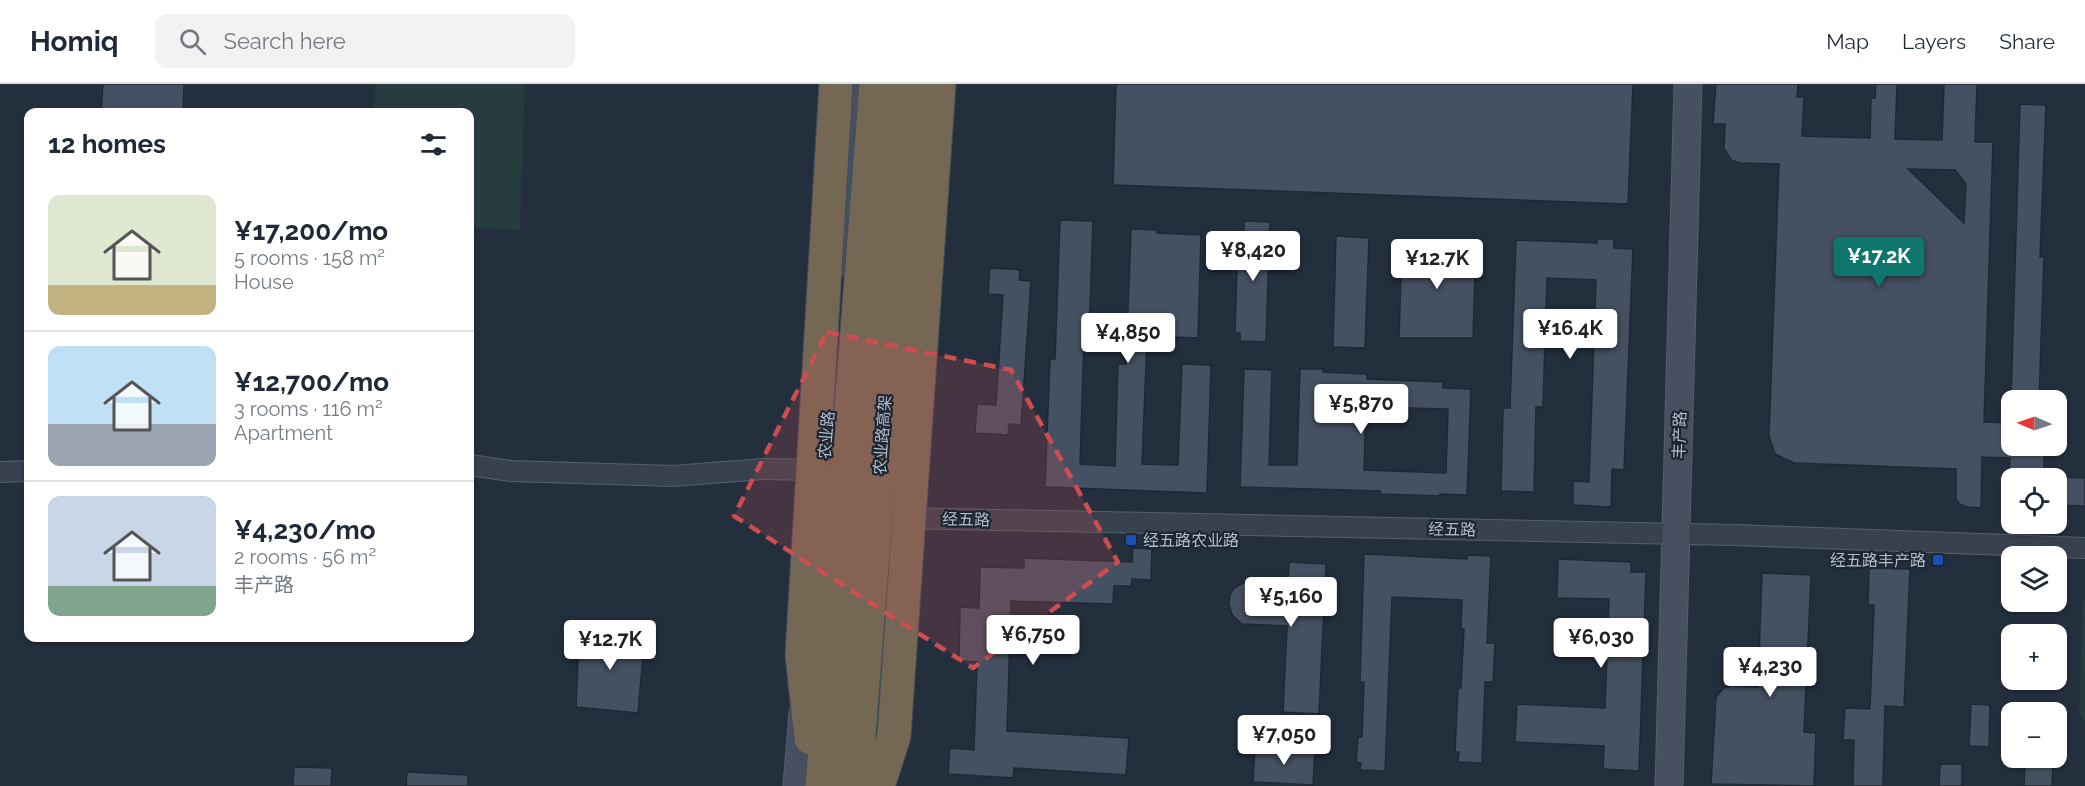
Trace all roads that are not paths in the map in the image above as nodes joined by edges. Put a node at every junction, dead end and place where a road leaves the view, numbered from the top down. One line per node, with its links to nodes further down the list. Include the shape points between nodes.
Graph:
1 (836, 84): 9 (highway, bridge)
2 (856, 84): 12 (street, 农业路)
3 (876, 84): 18 (highway, 农业路高架, bridge)
4 (909, 84): 19 (highway, 农业路高架, bridge)
5 (925, 84): 13 (street)
6 (939, 84): 20 (highway, bridge, via 894,736)
7 (1688, 84): 14 (street, 丰产路)
8 (474, 466): 9 (street, via 511,471 673,476 763,469)
9 (813, 470): 17 (highway, bridge, via 802,655)
10 (24, 471): 11 (street)
11 (0, 472)
12 (819, 517): 13 (street, 经五路); 16 (street, 农业路)
13 (894, 518): 14 (street, 经五路); 20 (street)
14 (1676, 534): 15 (street, 经五路); 21 (street, 丰产路)
15 (2085, 548)
16 (797, 786)
17 (816, 786)
18 (822, 786)
19 (855, 786)
20 (877, 786)
21 (1670, 786)

